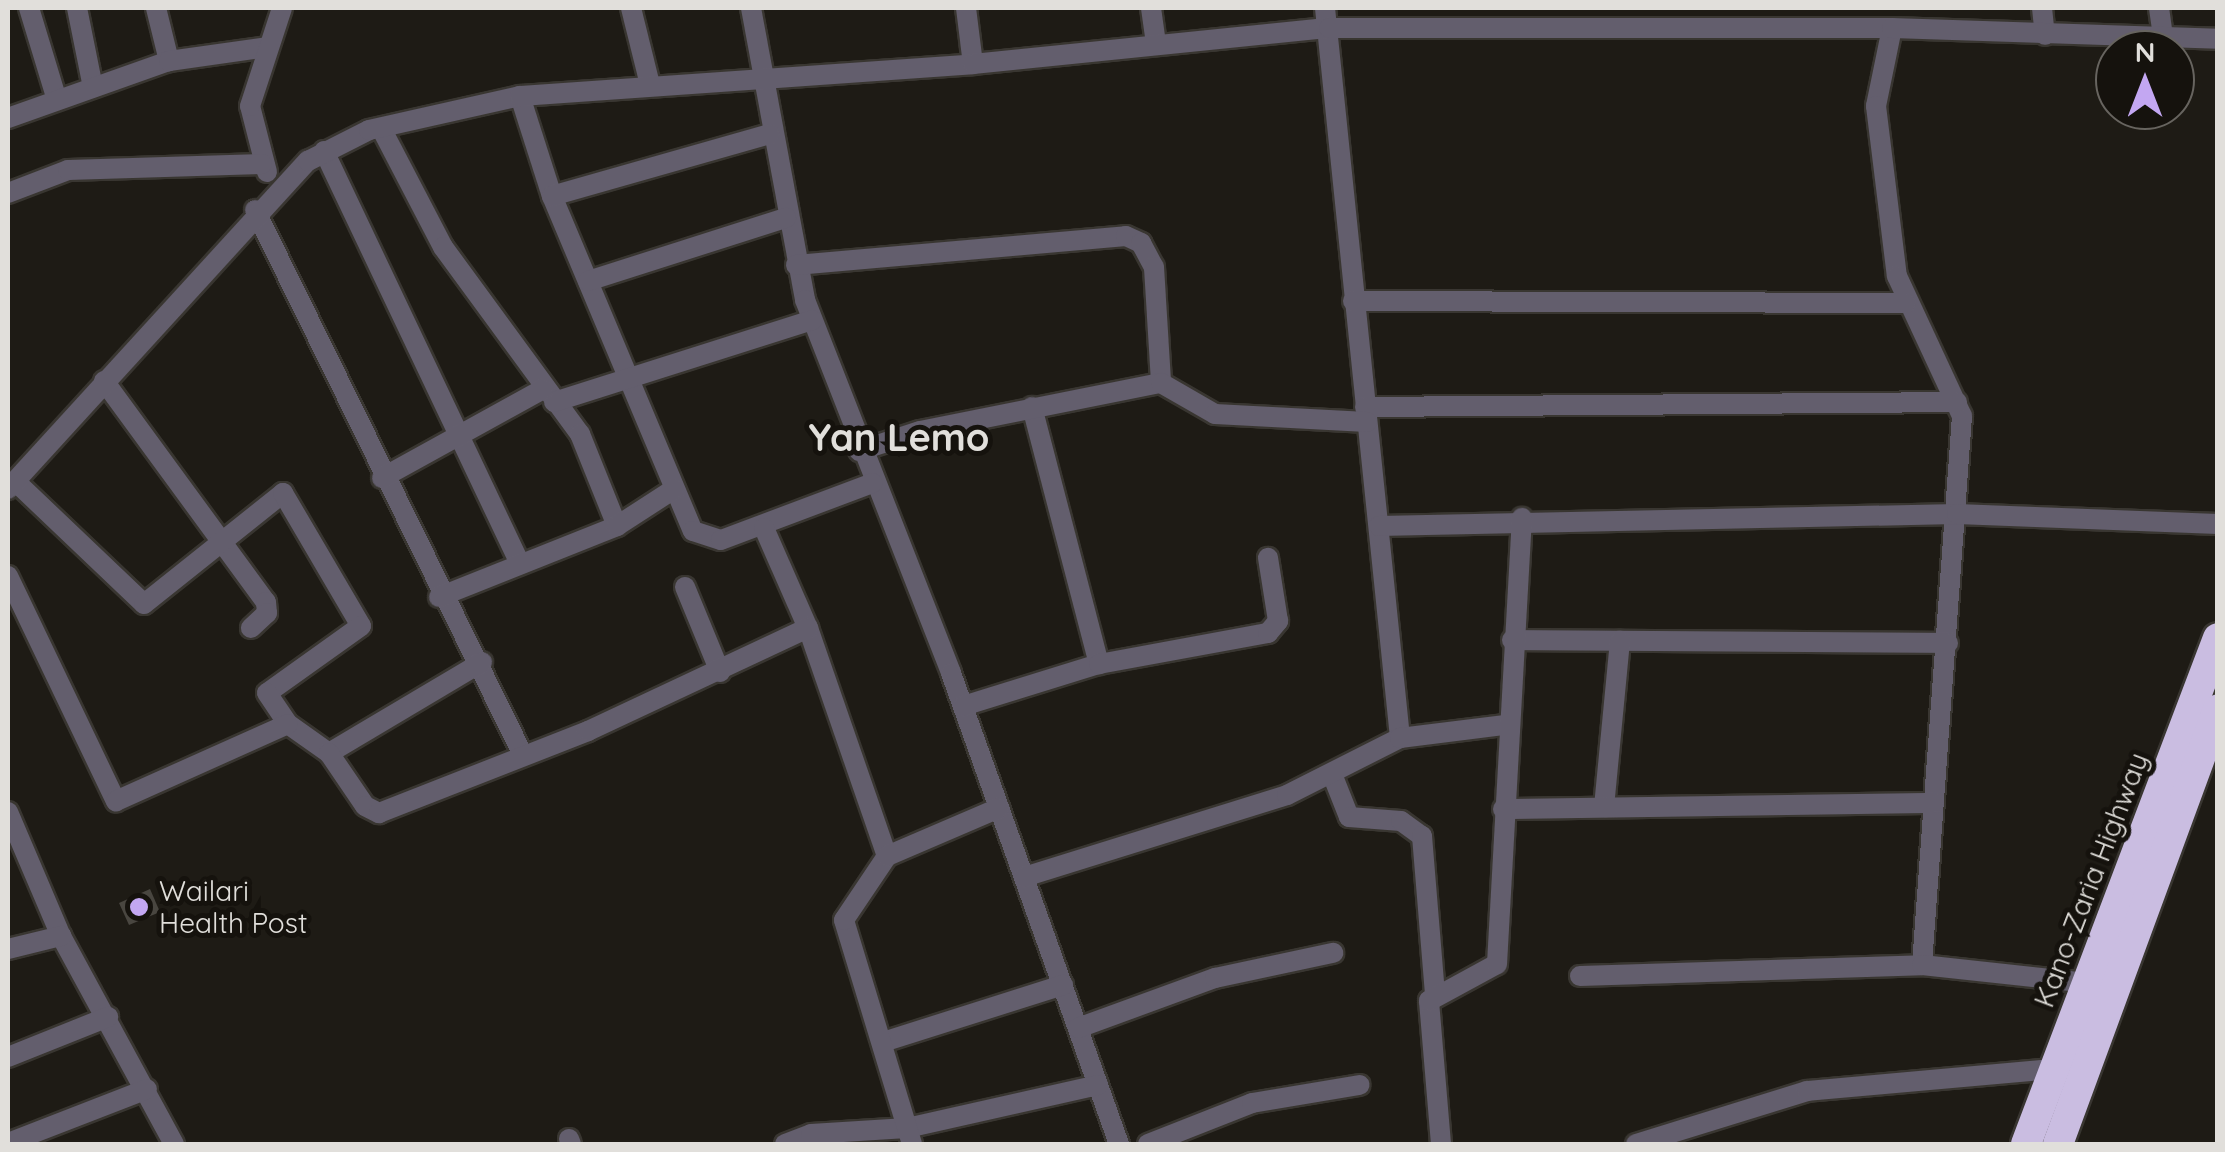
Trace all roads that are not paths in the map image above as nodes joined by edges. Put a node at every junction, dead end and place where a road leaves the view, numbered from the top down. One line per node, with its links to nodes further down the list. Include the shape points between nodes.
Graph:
1 (28, 8): 23 (street)
2 (78, 8): 21 (street)
3 (156, 8): 17 (street)
4 (282, 8): 16 (street)
5 (631, 8): 20 (street)
6 (751, 8): 19 (street)
7 (966, 8): 18 (street)
8 (1152, 8): 15 (street)
9 (2042, 8): 13 (street)
10 (1327, 18): 12 (street); 15 (street); 36 (street)
11 (1957, 18): 12 (street); 13 (street)
12 (1892, 28): 37 (street, via 1876,106)
13 (2045, 34): 14 (street)
14 (2095, 35)
15 (1156, 42): 18 (street)
16 (267, 46): 17 (street); 28 (street, via 250,106)
17 (169, 61): 21 (street)
18 (973, 64): 19 (street)
19 (760, 80): 20 (street); 26 (street)
20 (650, 85): 22 (street)
21 (92, 87): 23 (street)
22 (520, 96): 25 (street); 31 (street)
23 (56, 100): 24 (street)
24 (8, 118)
25 (381, 128): 27 (street); 42 (street, via 443,246)
26 (769, 134): 31 (street); 33 (street)
27 (324, 151): 29 (street); 46 (street)
28 (262, 164): 29 (street); 30 (street, via 68,170)
29 (275, 188): 32 (street)
30 (8, 192)
31 (552, 196): 35 (street)
32 (255, 210): 40 (street); 48 (street)
33 (786, 218): 34 (street); 35 (street)
34 (796, 265): 38 (street); 41 (street, via 1126,236 1142,243 1154,267)
35 (588, 281): 39 (street)
36 (1353, 302): 37 (street); 45 (street)
37 (1906, 303): 43 (street)
38 (812, 320): 39 (street); 47 (street)
39 (630, 373): 42 (street); 51 (street)
40 (104, 381): 50 (street); 58 (street)
41 (1161, 383): 44 (street); 45 (street, via 1214,414)
42 (548, 396): 46 (street); 55 (street, via 580,434)
43 (1957, 402): 45 (street); 52 (street)
44 (1032, 407): 47 (street); 71 (street)
45 (1366, 415): 56 (street)
46 (458, 438): 48 (street); 60 (street)
47 (860, 450): 49 (street)
48 (382, 478): 63 (street)
49 (873, 483): 57 (street); 73 (street)
50 (11, 485): 58 (street, via 144,604)
51 (674, 489): 55 (street); 57 (street, via 706,541)
52 (1957, 514): 53 (street); 54 (street); 69 (street)
53 (1522, 518): 56 (street); 67 (street)
54 (2218, 524)
55 (617, 526): 60 (street)
56 (1380, 526): 77 (street)
57 (764, 528): 65 (street)
58 (224, 547): 64 (street, via 266,602 268,613); 75 (street, via 233,527 284,494 360,618 359,633 268,693)
59 (1268, 558): 71 (street, via 1278,621 1268,633)
60 (520, 564): 63 (street)
61 (8, 576): 75 (street, via 116,801)
62 (684, 586): 72 (street)
63 (440, 597): 70 (street)
64 (251, 628)
65 (808, 628): 72 (street); 86 (street)
66 (2218, 638): 93 (highway, Kano-Zaria Highway)
67 (1512, 640): 68 (street); 76 (street)
68 (1620, 640): 69 (street); 82 (street)
69 (1948, 643): 81 (street)
70 (482, 662): 78 (street); 79 (street)
71 (1099, 664): 73 (street)
72 (720, 672): 78 (street)
73 (963, 706): 83 (street)
74 (2218, 710): 113 (highway)
75 (288, 724): 79 (street)
76 (1506, 725): 77 (street); 84 (street)
77 (1400, 738): 80 (street)
78 (521, 751): 79 (street, via 379,813 365,806)
79 (328, 753)
80 (1332, 774): 87 (street, via 1287,796); 95 (street, via 1349,817 1401,821 1422,836)
81 (1934, 803): 82 (street); 91 (street)
82 (1604, 807): 84 (street)
83 (999, 808): 86 (street); 87 (street)
84 (1503, 809): 95 (street, via 1497,964)
85 (8, 817): 88 (street)
86 (888, 856): 98 (street, via 844,920)
87 (1024, 877): 94 (street)
88 (61, 936): 89 (street); 96 (street)
89 (8, 949)
90 (1333, 953): 97 (street, via 1215,978)
91 (1922, 965): 92 (street); 93 (street)
92 (1580, 976)
93 (2087, 983): 100 (highway, Kano-Zaria Highway)
94 (1063, 985): 97 (street); 98 (street)
95 (1435, 994): 110 (street, via 1426,1010)
96 (108, 1017): 99 (street); 103 (street)
97 (1078, 1028): 101 (street)
98 (883, 1042): 104 (street)
99 (8, 1056)
100 (2054, 1069): 111 (street, via 1807,1091); 112 (highway, Kano-Zaria Highway)
101 (1098, 1085): 104 (street); 108 (street)
102 (1359, 1085): 109 (street, via 1252,1103)
103 (148, 1089): 105 (street); 106 (street)
104 (909, 1136): 107 (street, via 836,1130)
105 (8, 1144)
106 (174, 1144)
107 (786, 1144)
108 (1119, 1144)
109 (1148, 1144)
110 (1441, 1144)
111 (1636, 1144)
112 (2026, 1144)
113 (2058, 1144)

